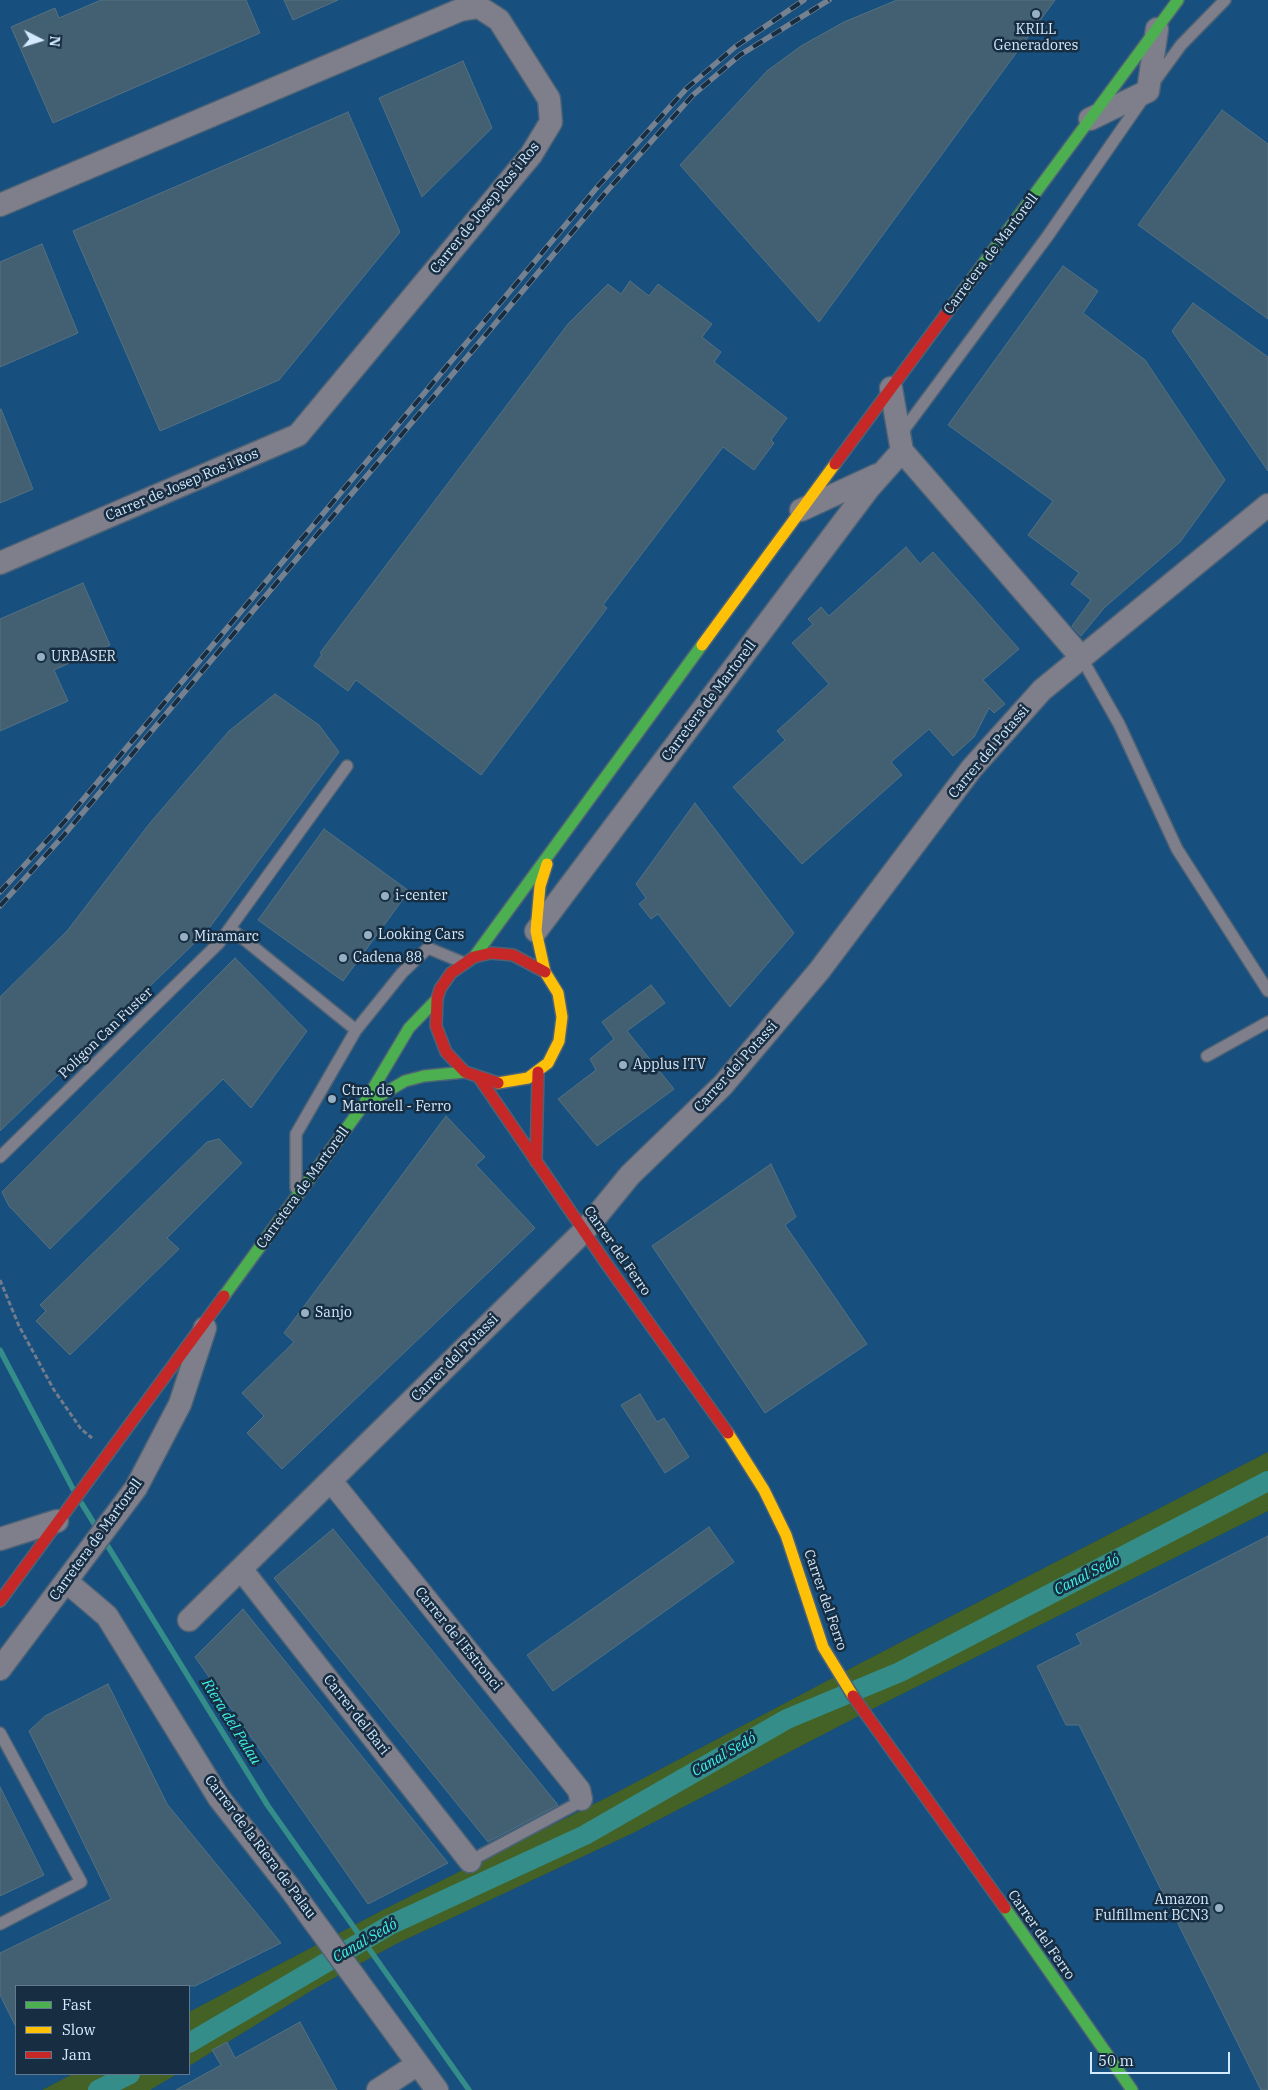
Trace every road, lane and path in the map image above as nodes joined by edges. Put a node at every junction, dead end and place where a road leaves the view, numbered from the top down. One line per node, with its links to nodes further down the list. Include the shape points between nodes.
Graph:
1 (1178, 0): 3 (main road, Carretera de Martorell)
2 (1225, 0): 4 (lane, via 1181,45)
3 (1157, 29): 4 (street, Carretera de Martorell); 5 (main road, Carretera de Martorell)
4 (1148, 91): 5 (street, Carretera de Martorell); 8 (lane)
5 (1090, 119): 7 (main road, Carretera de Martorell)
6 (0, 205): 12 (street, Carrer de Josep Ros i Ros, via 460,10 479,8 499,20 549,99 552,122 531,155 298,435)
7 (891, 388): 8 (street); 11 (main road, Carretera de Martorell)
8 (901, 444): 9 (street, Carretera de Martorell); 13 (street)
9 (883, 472): 11 (street, Carretera de Martorell); 17 (street, Carretera de Martorell)
10 (1268, 505): 13 (street, Carrer del Potassi)
11 (801, 510): 15 (main road, Carretera de Martorell)
12 (0, 563)
13 (1081, 657): 20 (lane, via 1119,724 1177,848); 32 (street, Carrer del Potassi, via 1042,690 972,768 813,979 723,1085 630,1175)
14 (347, 766): 16 (lane, Polígon Can Fuster)
15 (550, 853): 17 (main road, Carretera de Martorell, via 540,886); 18 (main road, Carretera de Martorell)
16 (230, 928): 23 (lane); 29 (lane, Polígon Can Fuster, via 219,943)
17 (536, 931): 19 (main road, Carretera de Martorell)
18 (470, 960): 19 (main road, via 491,953 513,955); 21 (main road, Carretera de Martorell, via 451,973); 23 (lane, via 428,948)
19 (545, 972): 26 (main road, Carretera de Martorell, via 558,993 562,1017 554,1053)
20 (1268, 991)
21 (437, 999): 25 (main road, Carretera de Martorell, via 436,1026 441,1040 446,1052); 28 (main road, Carretera de Martorell, via 409,1028)
22 (1268, 1022): 24 (lane)
23 (356, 1030): 31 (lane, via 296,1134)
24 (1207, 1056)
25 (465, 1072): 27 (main road, Carretera de Martorell); 28 (main road, Carretera de Martorell, via 405,1080)
26 (538, 1072): 27 (main road, Carretera de Martorell, via 528,1078 508,1082); 30 (main road)
27 (480, 1079): 30 (main road, Carrer del Ferro)
28 (362, 1107): 31 (main road, Carretera de Martorell)
29 (0, 1156)
30 (536, 1162): 32 (main road, Carrer del Ferro)
31 (296, 1197): 34 (main road, Carretera de Martorell)
32 (585, 1230): 36 (street, Carrer del Potassi); 51 (main road, Carrer del Ferro, via 724,1427 764,1490 786,1535 834,1669)
33 (0, 1280): 35 (path, via 19,1326 54,1390 81,1428)
34 (209, 1317): 35 (main road, Carretera de Martorell); 40 (street, Carretera de Martorell, via 180,1404 136,1488)
35 (108, 1452): 37 (main road, Carretera de Martorell)
36 (330, 1481): 39 (street, Carrer del Potassi); 45 (street, Carrer de l'Estronci, via 579,1790)
37 (57, 1522): 38 (street); 41 (main road, Carretera de Martorell)
38 (0, 1539)
39 (241, 1569): 42 (street, Carrer del Potassi); 46 (street, Carrer del Bari)
40 (67, 1582): 43 (street, Carretera de Martorell); 48 (street, Carrer de la Riera de Palau, via 107,1616 219,1798 325,1934)
41 (0, 1601)
42 (189, 1620)
43 (0, 1669)
44 (1, 1736): 47 (lane, via 81,1882)
45 (581, 1799): 46 (lane)
46 (470, 1861)
47 (0, 1924)
48 (418, 2064): 49 (street); 50 (street, Carrer de la Riera de Palau)
49 (378, 2090)
50 (438, 2090)
51 (1132, 2090)

